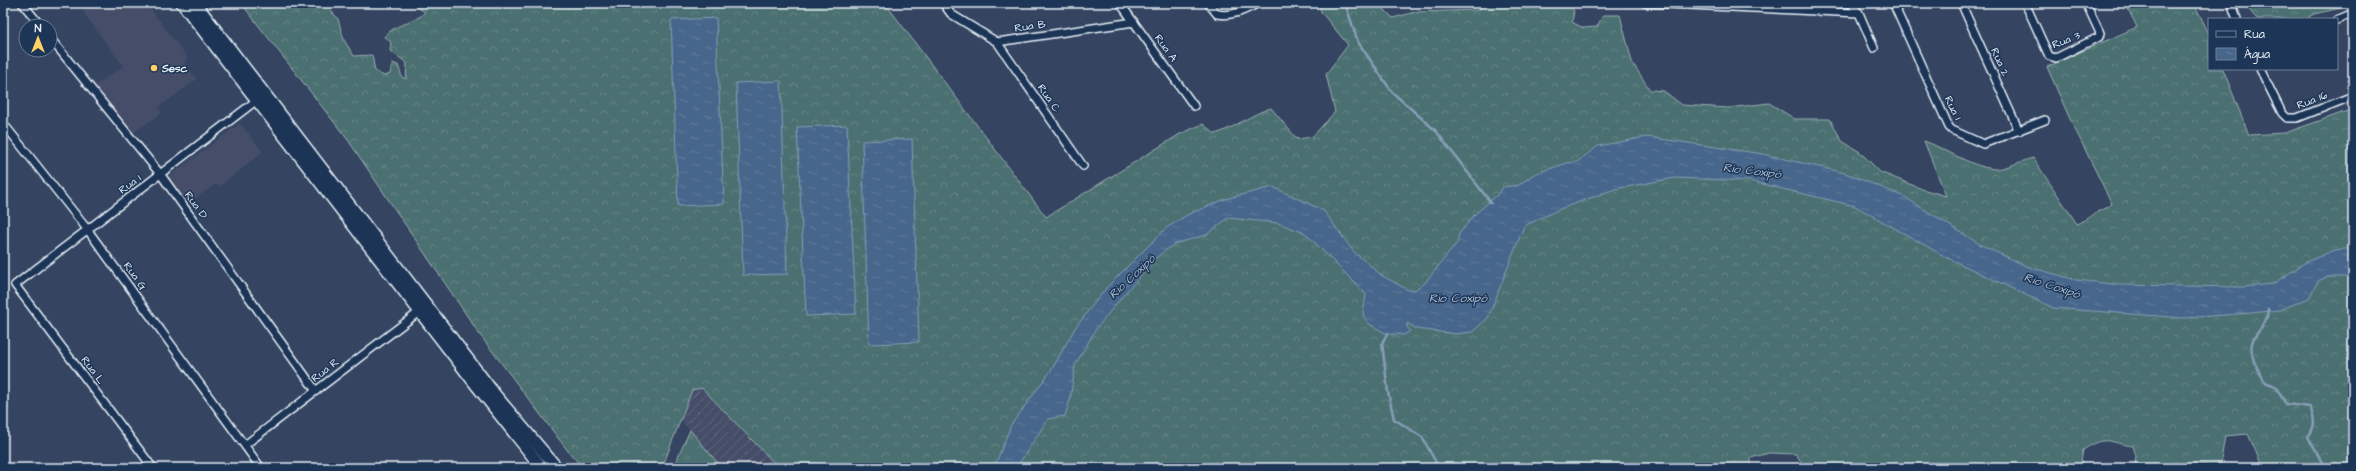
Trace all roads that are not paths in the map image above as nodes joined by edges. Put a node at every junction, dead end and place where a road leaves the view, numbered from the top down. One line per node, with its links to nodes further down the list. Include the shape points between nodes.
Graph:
1 (22, 3): 17 (street)
2 (182, 3): 26 (main road)
3 (196, 3): 41 (main road, via 496,396)
4 (943, 3): 21 (street, via 951,14)
5 (1120, 3): 20 (street, Rua A)
6 (1208, 3): 7 (street, via 1217,14 1225,15 1241,12)
7 (1259, 3)
8 (1645, 3): 15 (street)
9 (1851, 3): 15 (street)
10 (1893, 3): 30 (street, Rua 1, via 1949,127 1983,144)
11 (1961, 3): 30 (street, Rua 2)
12 (2025, 3): 13 (street, Rua 3, via 2052,58 2099,37 2100,33)
13 (2086, 3)
14 (2231, 4): 18 (street)
15 (1859, 13): 23 (street)
16 (2353, 13): 19 (street)
17 (34, 18)
18 (2237, 18)
19 (2338, 20)
20 (1134, 22): 21 (street, Rua B); 27 (street, Rua A)
21 (997, 42): 31 (street, Rua C)
22 (58, 48): 32 (street, Rua D)
23 (1874, 48)
24 (2260, 70): 25 (street, Rua 16, via 2287,118 2297,118)
25 (2353, 96)
26 (257, 100): 32 (street, Rua I); 35 (main road)
27 (1194, 106)
28 (2045, 120): 30 (street, Rua 1)
29 (3, 123): 33 (street, Rua G)
30 (2019, 131)
31 (1083, 166)
32 (161, 175): 33 (street, Rua I); 36 (street, Rua D)
33 (87, 229): 34 (street, Rua I); 37 (street, Rua G)
34 (16, 285): 38 (street, Rua L)
35 (419, 312): 36 (street, Rua R); 40 (main road)
36 (316, 391): 37 (street, Rua R)
37 (245, 445): 39 (street, Rua G)
38 (152, 468)
39 (261, 468)
40 (542, 468)
41 (557, 468)

